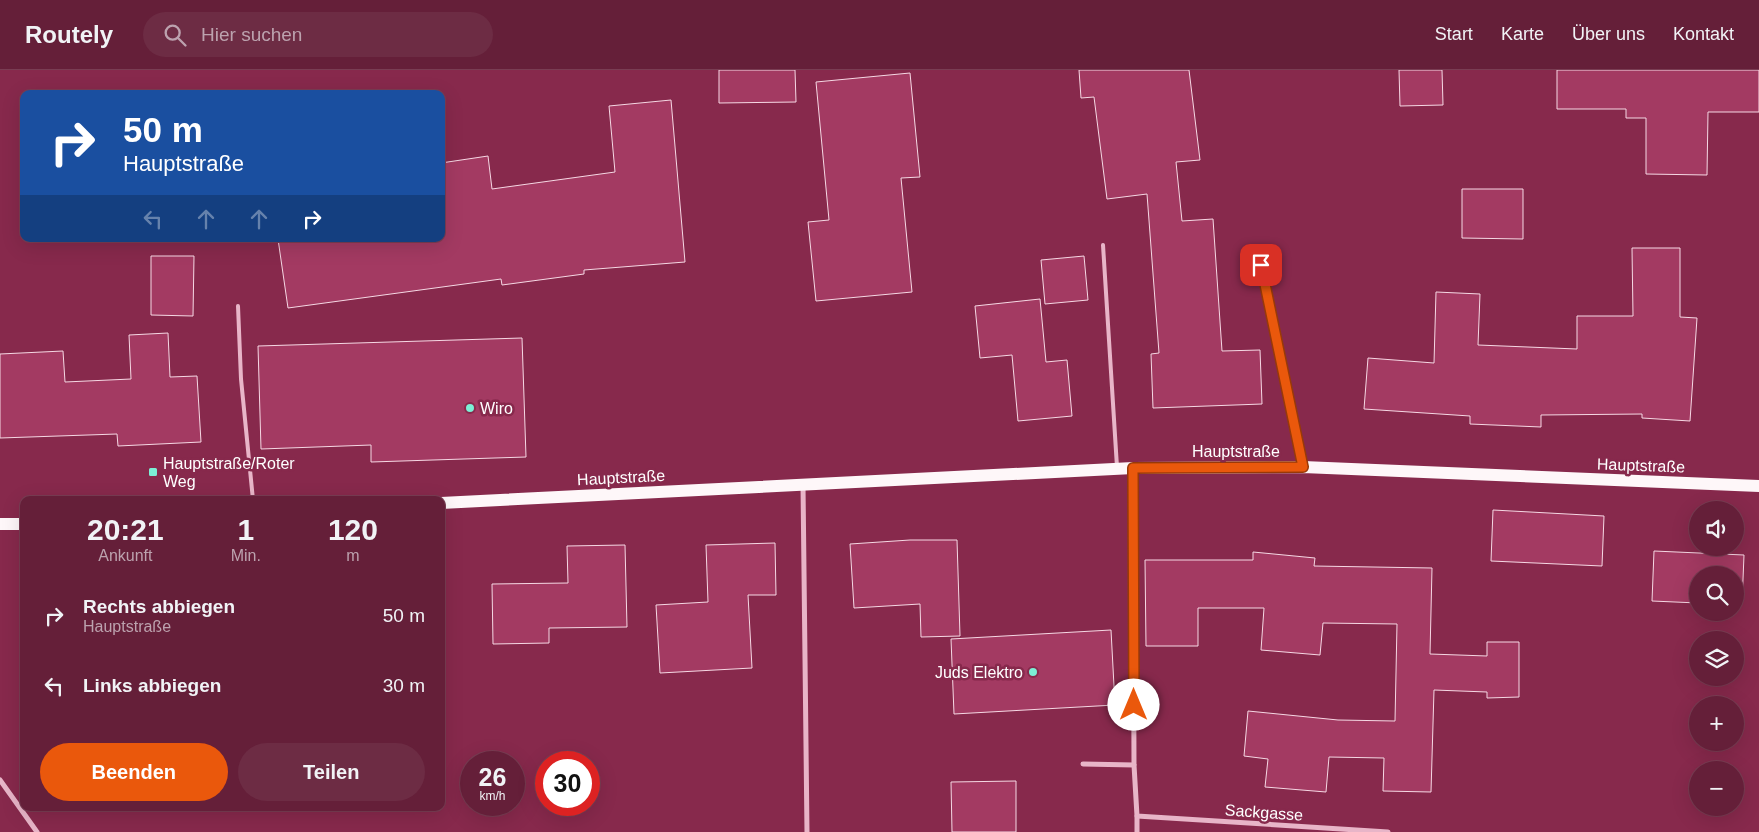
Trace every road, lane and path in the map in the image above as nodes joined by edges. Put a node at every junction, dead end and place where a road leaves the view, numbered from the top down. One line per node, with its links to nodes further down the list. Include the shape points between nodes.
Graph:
1 (1102, 245): 5 (lane)
2 (1261, 265): 4 (lane)
3 (238, 306): 9 (lane, via 241,379)
4 (1303, 467): 6 (main road, Hauptstraße); 8 (main road, Hauptstraße)
5 (1117, 468): 6 (main road, Hauptstraße); 7 (main road, Hauptstraße)
6 (1133, 468): 14 (street)
7 (803, 483): 10 (main road, Hauptstraße); 20 (street)
8 (1759, 486)
9 (254, 496)
10 (445, 503)
11 (0, 524): 12 (main road)
12 (20, 524)
13 (1083, 764): 14 (street)
14 (1134, 764): 18 (street)
15 (0, 780): 16 (street)
16 (20, 808)
17 (22, 811): 19 (street)
18 (1138, 816): 21 (street); 22 (street, Sackgasse)
19 (37, 832)
20 (807, 832)
21 (1137, 832)
22 (1388, 832)

